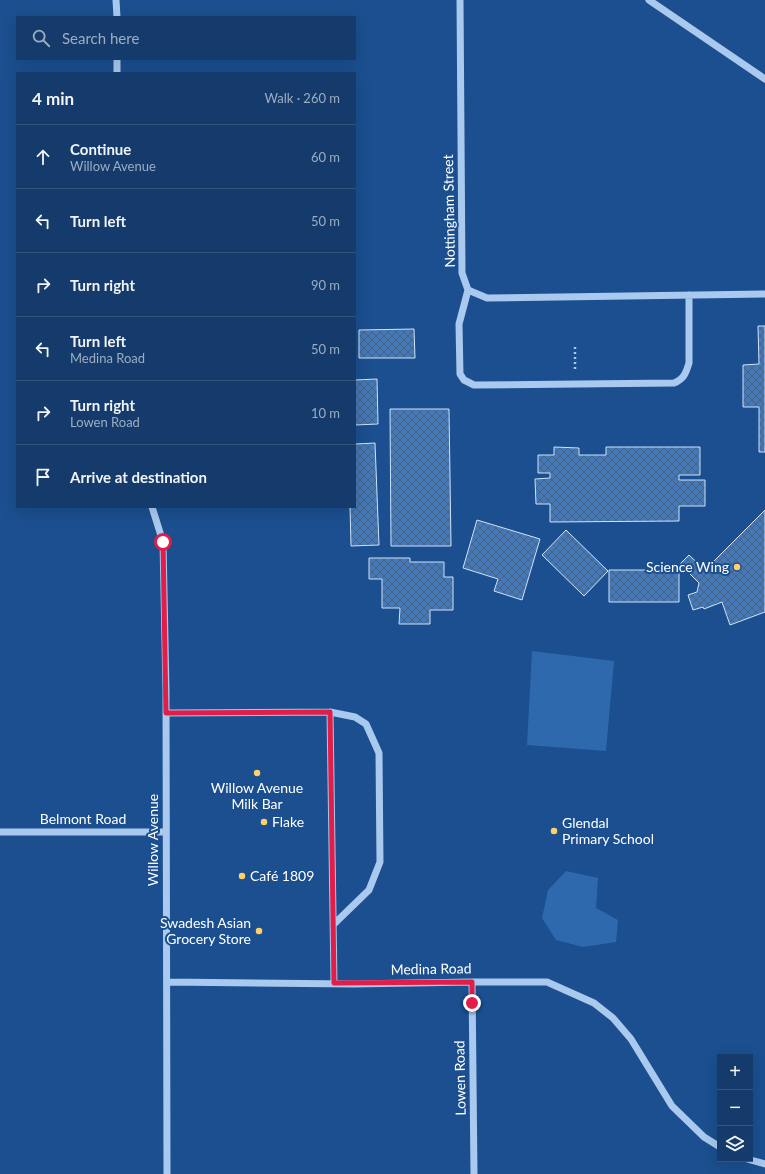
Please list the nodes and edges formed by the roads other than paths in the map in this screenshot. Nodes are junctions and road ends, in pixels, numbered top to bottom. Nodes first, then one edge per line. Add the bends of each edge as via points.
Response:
1 (116, 0) edge
2 (460, 0) edge
3 (650, 0) edge
4 (117, 16) edge
5 (117, 60) edge
6 (117, 72) edge
7 (765, 79) edge
8 (468, 290) junction
9 (765, 294) edge
10 (689, 295) junction
11 (152, 508) edge
12 (330, 712) junction
13 (166, 713) junction
14 (0, 832) edge
15 (165, 832) junction
16 (334, 924) junction
17 (167, 982) junction
18 (472, 982) junction
19 (334, 983) junction
20 (717, 1145) edge
21 (753, 1161) edge
22 (765, 1164) edge
23 (167, 1174) edge
24 (474, 1174) edge

1 - 4 street
2 - 8 street, Nottingham Street via 462,272
3 - 7 street
5 - 6 street
8 - 10 street via 487,298
8 - 10 street via 459,324 460,374 464,380 474,384 674,383 682,380 689,363
9 - 10 street
11 - 13 street, Willow Avenue via 163,542
12 - 13 street
12 - 16 street
12 - 16 street via 355,717 366,724 379,753 380,862 369,890
13 - 15 street, Willow Avenue
14 - 15 street, Belmont Road
15 - 17 street, Willow Avenue
16 - 19 street
17 - 19 street, Medina Road
17 - 23 street, Willow Avenue
18 - 19 street, Medina Road
18 - 20 street, Medina Road via 547,982 594,1003 614,1018 631,1039 672,1106 704,1137
18 - 24 street, Lowen Road
21 - 22 street

